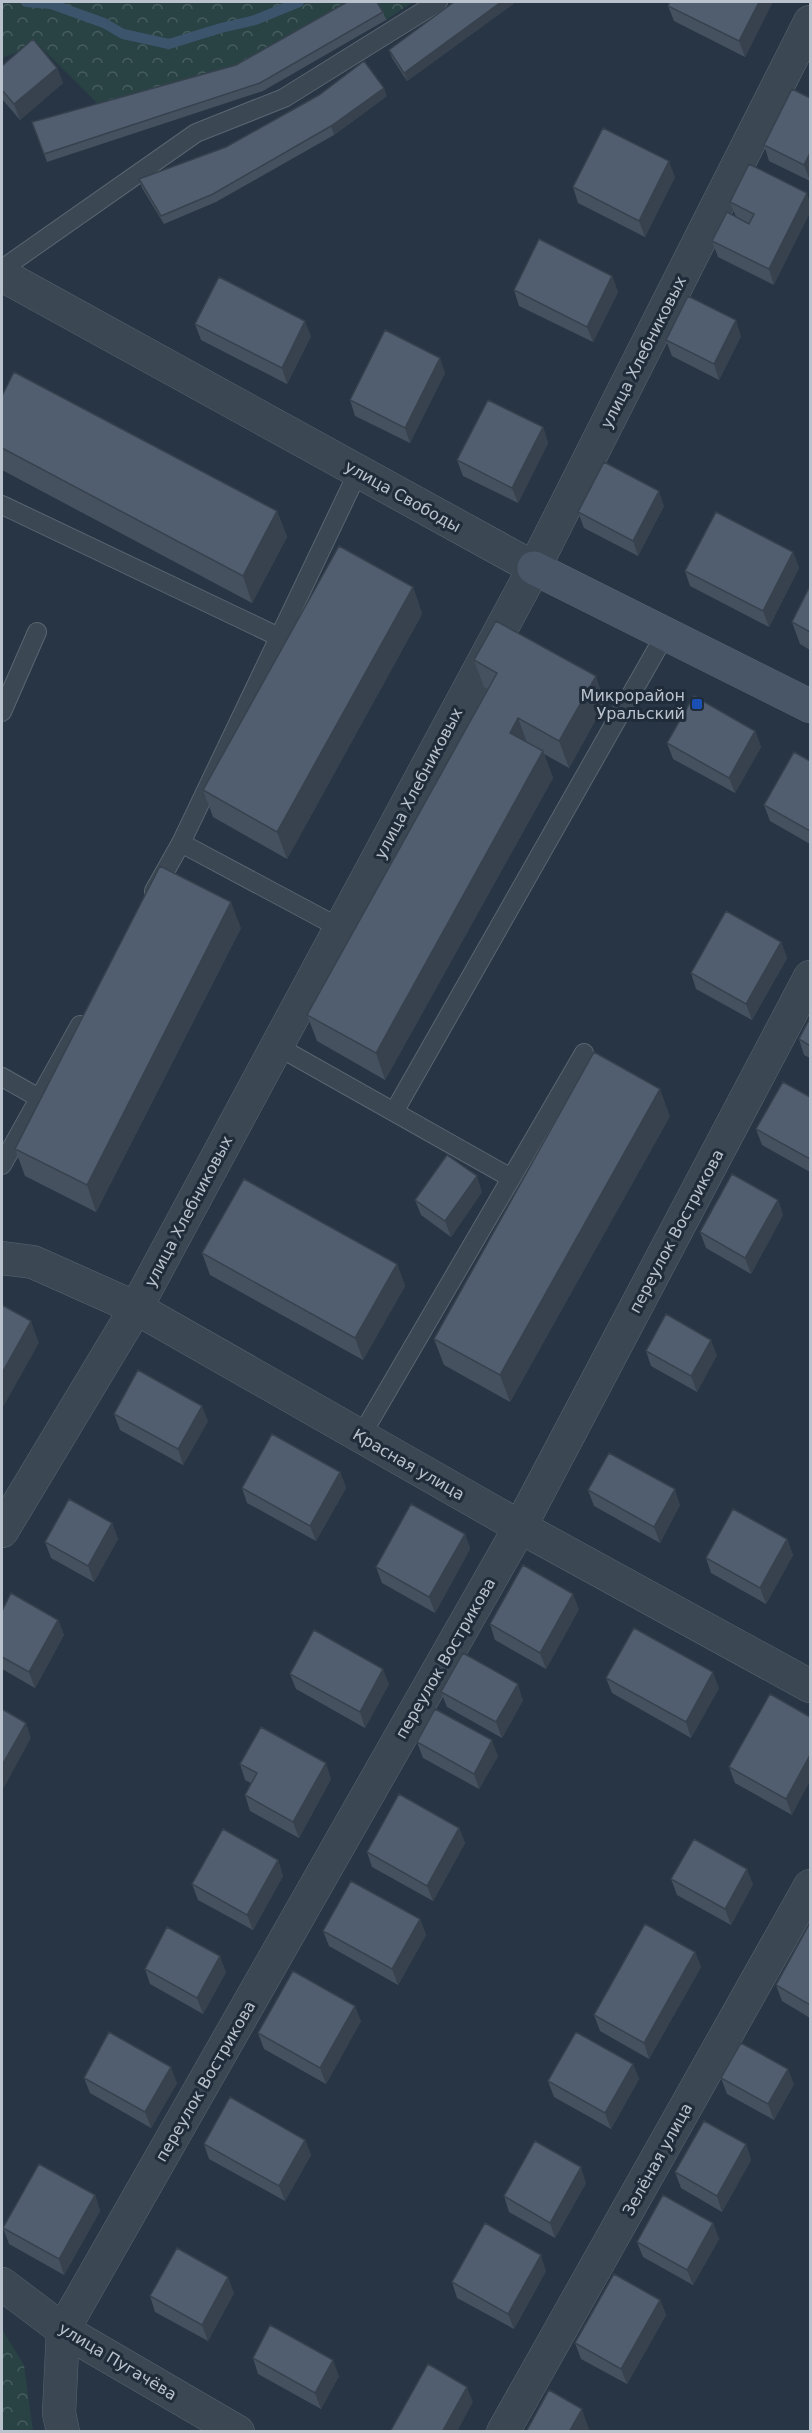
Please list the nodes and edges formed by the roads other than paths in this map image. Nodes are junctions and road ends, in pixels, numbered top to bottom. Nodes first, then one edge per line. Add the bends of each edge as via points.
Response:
1 (438, 2) edge
2 (810, 22) edge
3 (2, 269) edge
4 (2, 275) edge
5 (358, 472) junction
6 (2, 505) edge
7 (534, 568) junction
8 (37, 632) dead end
9 (666, 633) junction
10 (279, 637) junction
11 (810, 706) edge
12 (2, 712) edge
13 (181, 843) junction
14 (147, 904) edge
15 (340, 928) junction
16 (810, 977) edge
17 (90, 1006) edge
18 (277, 1046) junction
19 (584, 1053) dead end
20 (2, 1077) edge
21 (39, 1098) junction
22 (394, 1112) junction
23 (2, 1165) edge
24 (511, 1178) junction
25 (2, 1258) edge
26 (136, 1308) junction
27 (361, 1436) junction
28 (520, 1527) junction
29 (2, 1531) edge
30 (810, 1686) edge
31 (810, 1886) edge
32 (2, 2284) edge
33 (63, 2330) junction
34 (63, 2432) edge
35 (238, 2432) edge
36 (503, 2432) edge

1 - 3 lane via 284,98 196,133
2 - 7 street, улица Хлебниковых
4 - 5 street, улица Свободы
5 - 7 street, улица Свободы
5 - 10 lane
6 - 10 lane
7 - 9 street, улица Свободы
7 - 15 street, улица Хлебниковых
8 - 12 lane
9 - 11 street, улица Свободы
9 - 22 lane
10 - 13 lane
13 - 14 lane
13 - 15 lane
15 - 18 street, улица Хлебниковых
16 - 28 street, переулок Вострикова
17 - 21 lane
18 - 22 lane
18 - 26 street, улица Хлебниковых
19 - 24 lane
20 - 21 lane
21 - 23 lane
22 - 24 lane
24 - 27 lane
25 - 26 street, Красная улица via 33,1262
26 - 27 street, Красная улица
26 - 29 street, улица Хлебниковых
27 - 28 street, Красная улица
28 - 30 street, Красная улица
28 - 33 street, переулок Вострикова
31 - 36 street, Зелёная улица
32 - 33 street, улица Пугачёва
33 - 34 street via 59,2413
33 - 35 street, улица Пугачёва

